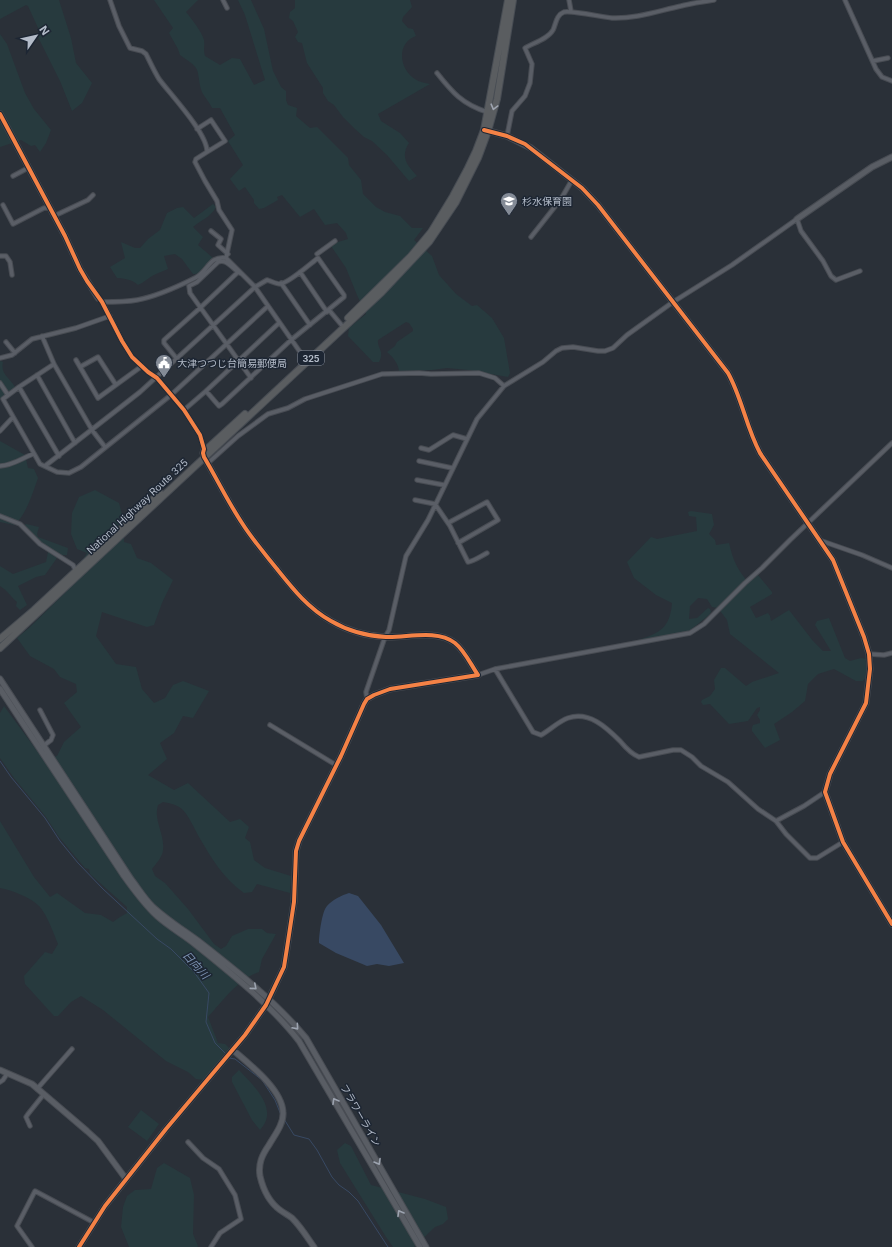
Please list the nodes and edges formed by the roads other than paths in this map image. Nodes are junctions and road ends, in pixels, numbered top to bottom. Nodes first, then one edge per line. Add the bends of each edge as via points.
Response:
1 (110, 0) edge
2 (223, 0) edge
3 (508, 0) edge
4 (513, 0) edge
5 (568, 0) edge
6 (714, 0) edge
7 (845, 0) edge
8 (690, 2) edge
9 (227, 8) dead end
10 (571, 11) junction
11 (888, 58) dead end
12 (873, 61) junction
13 (437, 73) dead end
14 (892, 81) edge
15 (487, 112) junction
16 (0, 114) edge
17 (197, 129) junction
18 (486, 130) junction
19 (507, 136) junction
20 (206, 152) junction
21 (892, 157) edge
22 (28, 168) junction
23 (13, 176) dead end
24 (572, 180) junction
25 (93, 195) dead end
26 (3, 205) dead end
27 (50, 208) junction
28 (54, 216) junction
29 (797, 219) junction
30 (211, 230) dead end
31 (531, 237) dead end
32 (336, 241) dead end
33 (315, 249) dead end
34 (0, 256) edge
35 (227, 256) junction
36 (317, 256) junction
37 (860, 271) dead end
38 (300, 272) junction
39 (238, 273) junction
40 (12, 275) dead end
41 (244, 275) junction
42 (281, 283) junction
43 (255, 287) junction
44 (98, 298) joint
45 (102, 302) junction
46 (673, 302) junction
47 (268, 306) junction
48 (200, 308) junction
49 (328, 311) junction
50 (110, 316) junction
51 (280, 323) junction
52 (310, 325) junction
53 (214, 326) junction
54 (342, 326) junction
55 (42, 336) junction
56 (291, 340) junction
57 (6, 342) dead end
58 (226, 344) junction
59 (15, 353) junction
60 (0, 358) edge
61 (177, 359) junction
62 (76, 360) dead end
63 (306, 360) junction
64 (239, 361) junction
65 (54, 364) junction
66 (142, 366) junction
67 (80, 367) junction
68 (37, 376) junction
69 (157, 378) junction
70 (251, 378) junction
71 (0, 382) edge
72 (116, 385) junction
73 (504, 386) junction
74 (19, 387) junction
75 (206, 391) junction
76 (8, 395) junction
77 (171, 395) junction
78 (1, 401) edge
79 (184, 410) junction
80 (13, 417) junction
81 (92, 430) junction
82 (0, 431) edge
83 (467, 439) junction
84 (75, 443) junction
85 (892, 443) edge
86 (105, 447) junction
87 (421, 448) dead end
88 (204, 453) junction
89 (33, 454) junction
90 (59, 456) junction
91 (419, 461) dead end
92 (208, 463) junction
93 (0, 466) edge
94 (45, 466) junction
95 (452, 468) junction
96 (417, 480) dead end
97 (444, 485) junction
98 (415, 500) dead end
99 (435, 504) junction
100 (0, 516) edge
101 (448, 523) junction
102 (808, 524) junction
103 (819, 540) junction
104 (458, 543) junction
105 (487, 554) dead end
106 (892, 568) edge
107 (76, 570) junction
108 (384, 637) junction
109 (0, 639) edge
110 (0, 648) edge
111 (892, 653) edge
112 (869, 654) junction
113 (495, 668) junction
114 (478, 675) junction
115 (0, 679) edge
116 (0, 690) edge
117 (367, 699) junction
118 (40, 710) dead end
119 (270, 725) dead end
120 (42, 747) junction
121 (336, 765) junction
122 (825, 792) junction
123 (776, 821) junction
124 (843, 842) junction
125 (892, 924) edge
126 (268, 1000) junction
127 (266, 1005) junction
128 (72, 1049) dead end
129 (231, 1052) junction
130 (0, 1070) edge
131 (7, 1074) junction
132 (0, 1082) edge
133 (37, 1089) junction
134 (44, 1094) junction
135 (30, 1126) dead end
136 (188, 1142) dead end
137 (126, 1179) junction
138 (93, 1222) junction
139 (32, 1247) edge
140 (79, 1247) edge
141 (211, 1247) edge
142 (314, 1247) edge
143 (420, 1247) edge
144 (426, 1247) edge

1 - 17 street via 130,48 146,54 160,80
2 - 9 street
3 - 15 highway, National Highway Route 325 / 325
4 -> 18 highway, National Highway Route 325 / 325 via 497,99
5 - 10 street
6 - 8 street
7 - 12 street
8 - 10 street via 625,18 594,16
10 - 19 street via 558,17 553,31 548,36 525,48 532,64 530,83 525,96 512,111
11 - 12 street
12 - 14 street via 882,77
13 - 15 street via 453,93 474,108
15 - 18 highway, National Highway Route 325 / 325
16 - 22 street
17 - 20 street via 206,144
17 - 20 street via 211,120 225,141
18 - 19 street
18 - 54 highway, National Highway Route 325 / 325 via 478,158 456,202 429,242 384,290
19 - 24 street via 531,148
20 - 35 street via 195,162 232,230
21 - 29 street via 872,167
22 - 23 street
22 - 27 street
24 - 31 street
24 - 46 street via 598,205
25 - 28 street via 88,200
26 - 27 street via 13,224 44,208
27 - 28 street
28 - 44 street via 80,269
29 - 37 street via 801,231 823,260 831,276 836,280
29 - 46 street via 732,265
30 - 35 street via 221,238 218,245
32 - 36 street
33 - 36 street
34 - 40 street via 6,256 10,262
35 - 41 street
35 - 45 street via 214,259 197,278 146,298
36 - 38 street
36 - 49 street via 344,295
38 - 42 street
38 - 49 street
39 - 41 street
39 - 48 street
39 - 48 street via 222,260 189,286 190,293
41 - 43 street
42 - 43 street via 267,280
42 - 52 street
43 - 47 street
43 - 53 street
44 - 45 street
45 - 50 street
46 - 73 street via 626,335 613,348 598,352 573,347 562,348
46 - 102 street via 728,373 760,453
47 - 51 street
47 - 58 street
48 - 53 street
48 - 61 street via 164,340
49 - 52 street
49 - 54 street
50 - 55 street
50 - 66 street via 132,357
51 - 56 street
51 - 64 street
52 - 56 street
53 - 58 street
53 - 61 street
54 - 63 highway, National Highway Route 325 / 325
55 - 59 street via 32,339
55 - 65 street
56 - 63 street
56 - 70 street
57 - 59 street
58 - 64 street
58 - 77 street
59 - 60 street
61 - 69 street
62 - 67 street
63 - 88 highway, National Highway Route 325 / 325
64 - 70 street
64 - 75 street
65 - 68 street
65 - 81 street
66 - 69 street
66 - 72 street
67 - 72 street via 98,357
67 - 72 street via 98,398
68 - 74 street
68 - 84 street
69 - 77 street
69 - 81 street
70 - 75 street via 219,406
71 - 76 street
73 - 83 street via 477,419
73 - 92 street via 495,378 479,373 382,374 268,414
74 - 76 street
74 - 90 street
75 - 79 street
76 - 78 street
77 - 79 street
77 - 86 street
78 - 80 street
79 - 88 street via 200,435
80 - 82 street
80 - 89 street
81 - 84 street
81 - 86 street
83 - 87 street via 453,436 429,450
83 - 95 street
84 - 90 street
85 - 102 street
86 - 94 street via 69,473 57,472
88 - 92 street
88 - 107 highway, National Highway Route 325 / 325
88 - 110 highway, National Highway Route 325 / 325 via 149,510
89 - 93 street via 15,464
89 - 94 street via 40,464
90 - 94 street
91 - 95 street
92 - 108 street via 248,532 307,604 317,612 358,633
95 - 97 street
96 - 97 street
97 - 99 street
98 - 99 street
99 - 101 street
99 - 108 street via 406,556 389,630
100 - 107 street via 20,524 40,544 65,559
101 - 104 street
101 - 104 street via 487,502 498,520
102 - 103 street
102 - 113 street via 704,624 690,633
103 - 106 street
103 - 112 street via 833,560
104 - 105 street via 468,562
107 - 109 highway, National Highway Route 325 / 325
108 - 114 street via 432,636 448,640 462,651
108 - 117 street via 366,692
111 - 112 street via 884,656
112 - 122 street via 870,680 866,703 830,774
113 - 114 street
113 - 123 street via 533,732 541,735 567,718 575,716 593,719 607,728 631,753 639,757 681,750 728,782 758,809
114 - 117 street via 390,689
115 - 120 street
116 - 120 street
117 - 121 street
118 - 120 street via 53,735
119 - 121 street
120 -> 126 street, フラワーライン via 147,900
120 - 127 street, フラワーライン via 124,876 145,904
121 - 126 street via 298,846 294,902 284,966
122 - 123 street
122 - 124 street
123 - 124 street via 810,858 816,858
124 - 125 street
126 - 127 street
126 -> 144 street, フラワーライン via 288,1017 306,1038
127 - 129 street
143 -> 127 street, フラワーライン via 299,1041
128 - 133 street
129 - 137 street
129 - 142 street via 261,1074 281,1104 284,1112 282,1121 260,1162 260,1177 264,1190 273,1204 291,1217
130 - 131 street
131 - 132 street
131 - 133 street via 25,1080
133 - 134 street
134 - 135 street via 26,1118
134 - 137 street via 98,1141
136 - 141 street via 219,1169 235,1195 241,1219 220,1233
137 - 138 street
138 - 139 street via 35,1191 17,1226
138 - 140 street

